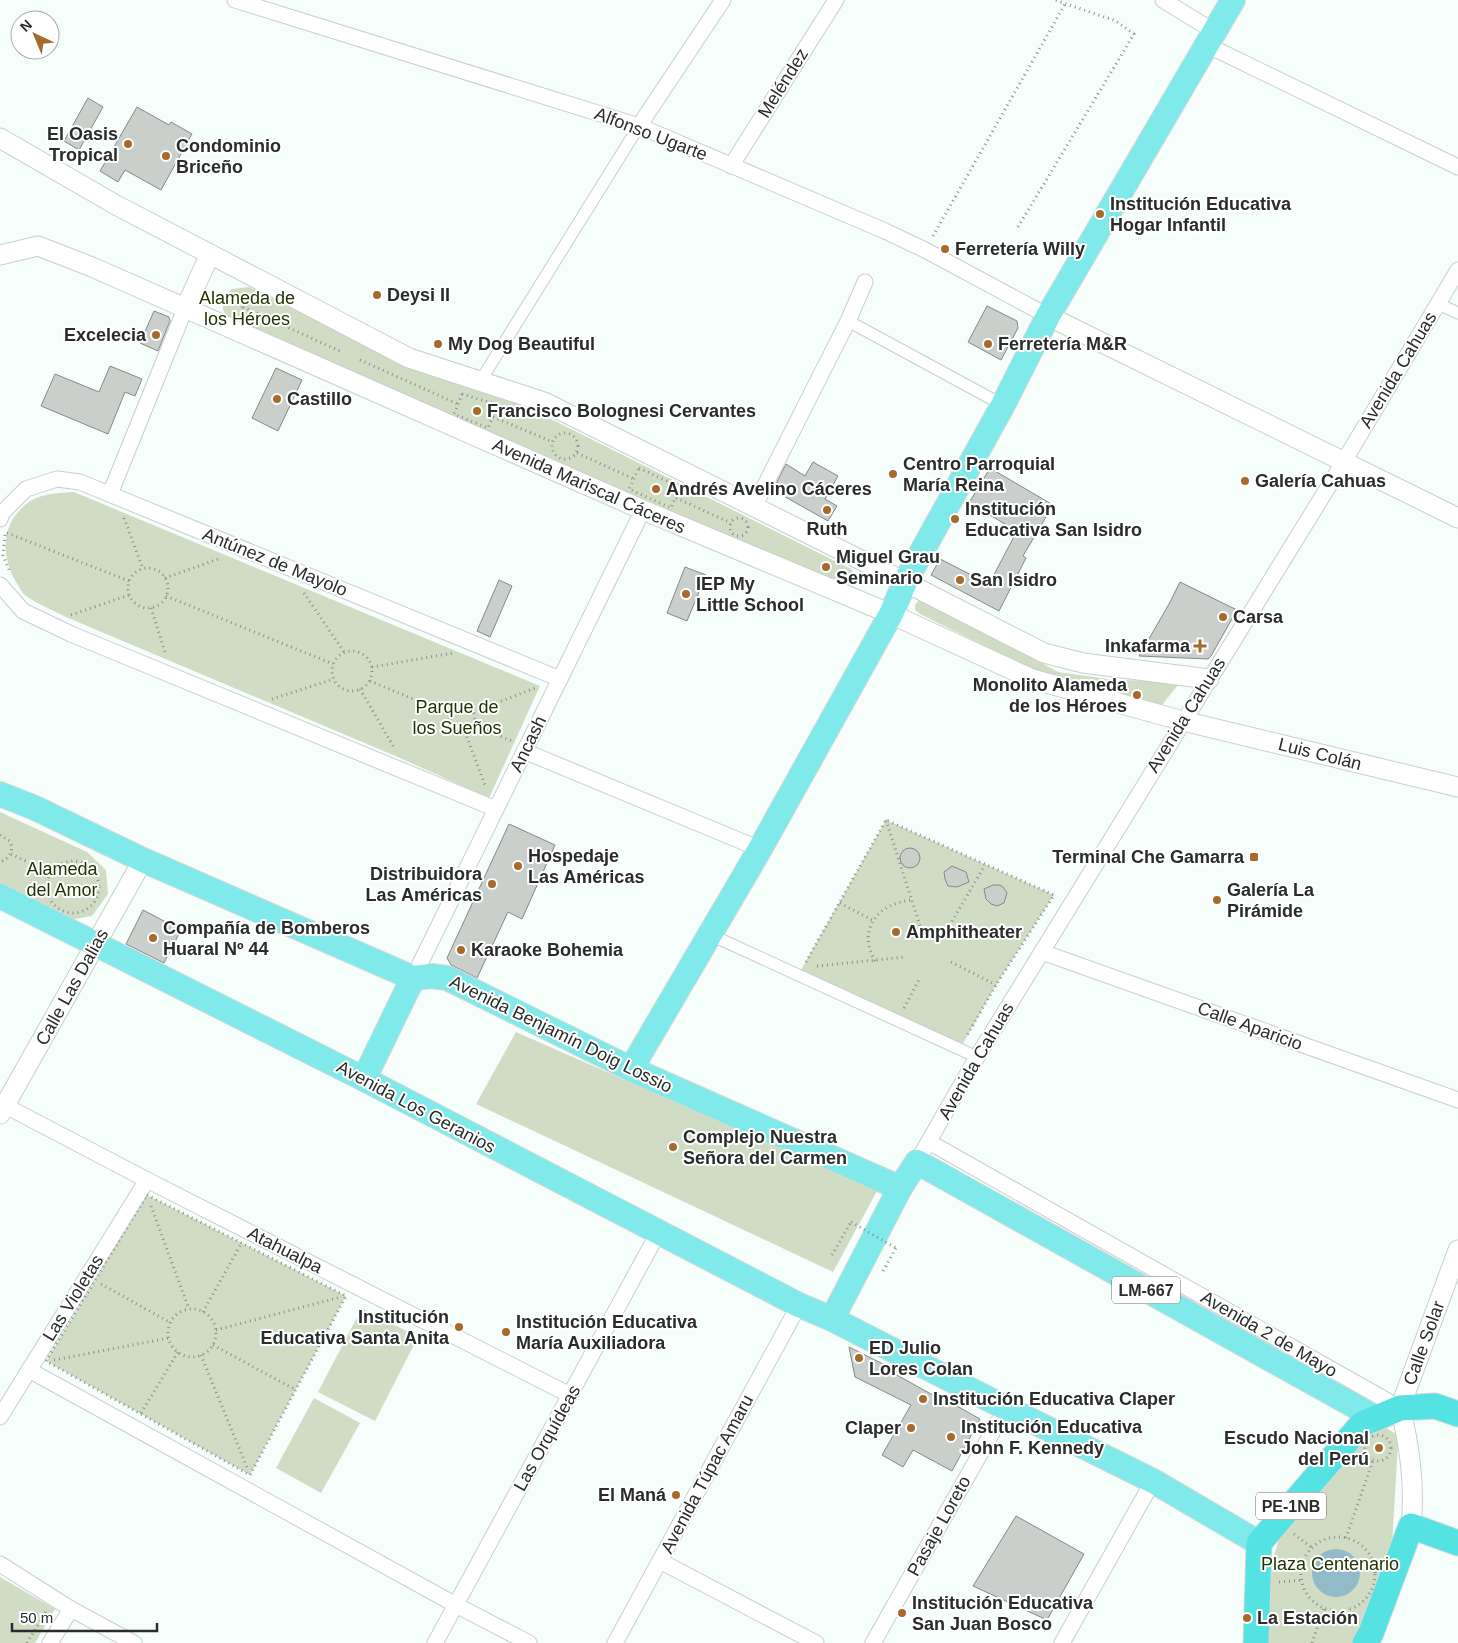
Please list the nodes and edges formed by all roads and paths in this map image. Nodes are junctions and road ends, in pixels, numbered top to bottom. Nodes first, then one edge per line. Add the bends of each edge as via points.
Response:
1 (235, 0) edge
2 (723, 0) edge
3 (836, 0) edge
4 (1055, 0) edge
5 (1163, 0) edge
6 (1233, 0) edge
7 (1065, 4) junction
8 (1211, 39) junction
9 (640, 126) junction
10 (0, 138) edge
11 (731, 166) junction
12 (1458, 167) edge
13 (1018, 227) dead end
14 (925, 250) junction
15 (210, 254) junction
16 (0, 255) edge
17 (1458, 270) edge
18 (256, 278) junction
19 (865, 282) dead end
20 (1438, 304) junction
21 (243, 307) junction
22 (185, 309) junction
23 (1458, 313) edge
24 (1048, 316) junction
25 (848, 320) junction
26 (233, 329) junction
27 (340, 358) dead end
28 (360, 360) dead end
29 (481, 380) junction
30 (458, 404) junction
31 (1004, 405) junction
32 (493, 417) junction
33 (553, 442) junction
34 (577, 453) junction
35 (1343, 462) junction
36 (634, 479) junction
37 (110, 494) junction
38 (676, 498) junction
39 (754, 507) junction
40 (643, 510) junction
41 (131, 516) dead end
42 (1458, 518) edge
43 (0, 519) edge
44 (731, 523) junction
45 (217, 552) dead end
46 (143, 569) junction
47 (165, 578) junction
48 (6, 581) edge
49 (129, 582) junction
50 (905, 582) junction
51 (308, 591) dead end
52 (129, 595) junction
53 (166, 596) junction
54 (151, 608) junction
55 (891, 614) junction
56 (75, 620) dead end
57 (448, 649) dead end
58 (344, 652) junction
59 (159, 657) dead end
60 (333, 664) junction
61 (372, 667) junction
62 (560, 678) junction
63 (334, 679) junction
64 (1209, 679) junction
65 (370, 681) junction
66 (531, 683) dead end
67 (540, 686) junction
68 (360, 689) junction
69 (536, 694) dead end
70 (276, 705) dead end
71 (473, 712) junction
72 (449, 714) junction
73 (1183, 721) junction
74 (473, 725) junction
75 (465, 732) junction
76 (395, 749) dead end
77 (518, 750) junction
78 (1458, 787) edge
79 (486, 790) dead end
80 (0, 794) edge
81 (496, 809) junction
82 (886, 820) junction
83 (0, 835) edge
84 (760, 849) junction
85 (11, 854) junction
86 (143, 860) junction
87 (0, 862) edge
88 (985, 865) junction
89 (51, 873) junction
90 (0, 896) edge
91 (911, 900) junction
92 (840, 903) junction
93 (874, 921) junction
94 (921, 929) dead end
95 (947, 930) dead end
96 (711, 935) junction
97 (97, 944) junction
98 (1042, 952) junction
99 (906, 958) dead end
100 (875, 961) junction
101 (951, 962) dead end
102 (798, 976) junction
103 (413, 978) junction
104 (920, 978) dead end
105 (996, 985) junction
106 (897, 1021) junction
107 (960, 1048) junction
108 (977, 1057) junction
109 (631, 1069) junction
110 (364, 1078) junction
111 (1458, 1100) edge
112 (2, 1108) edge
113 (929, 1142) junction
114 (917, 1162) junction
115 (147, 1180) junction
116 (900, 1188) junction
117 (147, 1195) junction
118 (658, 1233) junction
119 (242, 1243) dead end
120 (1458, 1250) edge
121 (832, 1255) dead end
122 (879, 1279) dead end
123 (95, 1280) dead end
124 (346, 1296) junction
125 (799, 1305) junction
126 (189, 1309) junction
127 (204, 1312) junction
128 (832, 1319) junction
129 (171, 1323) junction
130 (216, 1330) junction
131 (169, 1338) junction
132 (213, 1345) junction
133 (178, 1352) junction
134 (200, 1355) junction
135 (46, 1362) junction
136 (29, 1370) junction
137 (296, 1390) dead end
138 (570, 1395) junction
139 (1006, 1408) junction
140 (1400, 1408) junction
141 (140, 1414) dead end
142 (1458, 1414) edge
143 (0, 1417) edge
144 (1376, 1418) junction
145 (1373, 1460) junction
146 (250, 1475) junction
147 (1153, 1481) junction
148 (1411, 1526) junction
149 (1288, 1528) dead end
150 (1346, 1538) junction
151 (1259, 1543) junction
152 (1458, 1543) edge
153 (1312, 1548) junction
154 (660, 1561) junction
155 (0, 1564) edge
156 (1302, 1580) junction
157 (1275, 1582) dead end
158 (456, 1605) junction
159 (1324, 1608) junction
160 (71, 1609) junction
161 (47, 1610) dead end
162 (27, 1643) edge
163 (50, 1643) edge
164 (134, 1643) edge
165 (435, 1643) edge
166 (529, 1643) edge
167 (616, 1643) edge
168 (816, 1643) edge
169 (873, 1643) edge
170 (1062, 1643) edge
171 (1256, 1643) edge
172 (1312, 1643) edge
173 (1365, 1643) edge

1 - 9 street, Alfonso Ugarte
2 - 9 street
3 - 11 street, Meléndez
4 - 7 path
5 - 8 street
6 - 8 main road
7 - 13 path via 1116,20 1134,34
7 - 14 path
8 - 12 street
8 - 24 main road
9 - 11 street, Alfonso Ugarte
9 - 29 street
10 - 15 street via 116,205
11 - 14 street, Alfonso Ugarte
14 - 24 street, Alfonso Ugarte
15 - 18 street
15 - 22 street
16 - 22 street, Avenida Mariscal Cáceres via 38,246
17 - 20 street, Avenida Cahuas
18 - 21 path
18 - 29 street via 410,358
19 - 25 street
20 - 23 street
20 - 35 street, Avenida Cahuas
21 - 26 path
21 - 27 path via 343,350
22 - 26 street, Avenida Mariscal Cáceres
22 - 37 street
24 - 31 main road
24 - 35 street
25 - 31 street
25 - 39 street
26 - 40 street, Avenida Mariscal Cáceres
28 - 30 path
29 - 39 street via 544,402
30 - 32 path via 454,414 488,428
30 - 32 path via 462,394 498,405
31 - 50 main road
32 - 33 path
33 - 34 path via 553,450 558,457 566,459
33 - 34 path via 558,435 571,434 578,444
34 - 36 path
35 - 42 street
35 - 64 street, Avenida Cahuas
36 - 38 path via 629,489 671,508
36 - 38 path via 640,468 680,487
37 - 43 street, Antúnez de Mayolo via 80,482 57,479 26,489
37 - 62 street, Antúnez de Mayolo
38 - 44 path
39 - 50 street
40 - 55 street, Avenida Mariscal Cáceres
40 - 62 street, Ancash
41 - 46 path via 122,513
44 - 44 path via 731,529 737,536 747,531 747,523 743,519 735,519
45 - 47 path via 226,556
46 - 47 path via 155,570
46 - 49 path
47 - 53 path via 168,584
48 - 49 path via 5,532
48 - 81 street via 23,611 71,634
49 - 52 path
50 - 55 main road
50 - 64 street via 1044,653 1083,664
51 - 58 path via 300,587
52 - 54 path via 138,605
52 - 56 path via 66,616
53 - 54 path via 163,602
53 - 60 path
54 - 59 path via 167,660
55 - 73 street, Avenida Mariscal Cáceres via 1032,679
55 - 84 main road
57 - 61 path via 457,652
58 - 60 path
58 - 61 path via 361,653
60 - 63 path
61 - 65 path
62 - 77 street, Ancash
63 - 68 path via 348,690
63 - 70 path via 267,701
64 - 73 street, Avenida Cahuas
65 - 68 path
65 - 72 path
66 - 67 path
67 - 69 path
67 - 71 path
68 - 76 path
71 - 72 path via 462,706
71 - 74 path
72 - 75 path via 451,726
73 - 78 street, Luis Colán
73 - 98 street, Avenida Cahuas
74 - 75 path
74 - 77 path via 515,742
75 - 79 path
77 - 81 street, Ancash
77 - 84 street
80 - 86 main road, Avenida Benjamín Doig Lossio
81 - 103 street, Ancash
82 - 88 path
82 - 91 path
82 - 92 path
83 - 85 path via 10,841
84 - 96 main road
85 - 87 path
85 - 89 path
86 - 97 street, Calle Las Dalias
86 - 103 main road, Avenida Benjamín Doig Lossio
88 - 95 path
88 - 105 path via 1054,895
89 - 89 path via 64,862 88,865 98,878 98,894 94,902 89,908 74,913 58,908 47,888
90 - 97 main road, Avenida Los Geranios
91 - 93 path via 889,905
91 - 94 path
92 - 93 path
92 - 102 path
93 - 100 path via 867,941
96 - 102 street
96 - 109 main road
97 - 110 main road, Avenida Los Geranios
97 - 112 street, Calle Las Dalias
98 - 108 street, Avenida Cahuas
98 - 111 street, Calle Aparicio
99 - 100 path
100 - 102 path via 813,967
101 - 105 path
102 - 106 street
103 - 109 main road, Avenida Benjamín Doig Lossio via 446,978
103 - 110 main road
104 - 106 path
105 - 107 path
106 - 107 street
107 - 108 street
108 - 113 street, Avenida Cahuas
109 - 116 main road, Avenida Benjamín Doig Lossio
110 - 118 main road, Avenida Los Geranios
112 - 115 street, Atahualpa
113 - 114 street, Avenida Cahuas
113 - 140 street, Avenida 2 de Mayo
114 - 116 main road
114 - 144 main road, Avenida 2 de Mayo / LM-667
115 - 136 street, Las Violetas
115 - 138 street, Atahualpa
116 - 128 main road
117 - 124 path
117 - 126 path
117 - 135 path
118 - 125 main road, Avenida Los Geranios
118 - 138 street, Las Orquídeas
119 - 127 path
120 - 140 street, Calle Solar
121 - 122 path, bridge via 851,1222 896,1248
123 - 129 path
124 - 130 path
124 - 146 path
125 - 128 main road, Avenida Los Geranios
125 - 154 street, Avenida Túpac Amaru
126 - 127 path
126 - 129 path via 175,1316
127 - 130 path via 210,1316
128 - 139 main road, Avenida Los Geranios
129 - 131 path
130 - 132 path
131 - 133 path
131 - 135 path
132 - 134 path
132 - 137 path
133 - 134 path
133 - 141 path
134 - 146 path
135 - 146 path
136 - 143 street, Las Violetas
136 - 158 street
138 - 158 street, Las Orquídeas
139 - 147 main road, Avenida Los Geranios
139 - 169 street, Pasaje Loreto
140 - 142 highway via 1435,1406
140 - 144 highway, PE-1NB
140 - 148 street via 1406,1432 1414,1506
144 - 151 highway, PE-1NB via 1362,1424
145 - 145 path via 1386,1458 1391,1451 1388,1438 1380,1434 1371,1436 1364,1446 1366,1455
145 - 150 path
147 - 151 main road, Avenida Los Geranios
147 - 170 street
148 - 152 highway
148 - 173 highway
149 - 153 path
150 - 153 path via 1329,1538
150 - 159 path via 1362,1546 1370,1555 1374,1566 1371,1589 1354,1607 1342,1610
151 - 171 highway, PE-1NB
153 - 156 path via 1303,1560
154 - 167 street, Avenida Túpac Amaru
154 - 168 street
155 - 160 street
156 - 157 path
156 - 159 path via 1309,1597
158 - 165 street, Las Orquídeas
158 - 166 street
159 - 172 path
160 - 163 street
160 - 164 street
161 - 162 path

